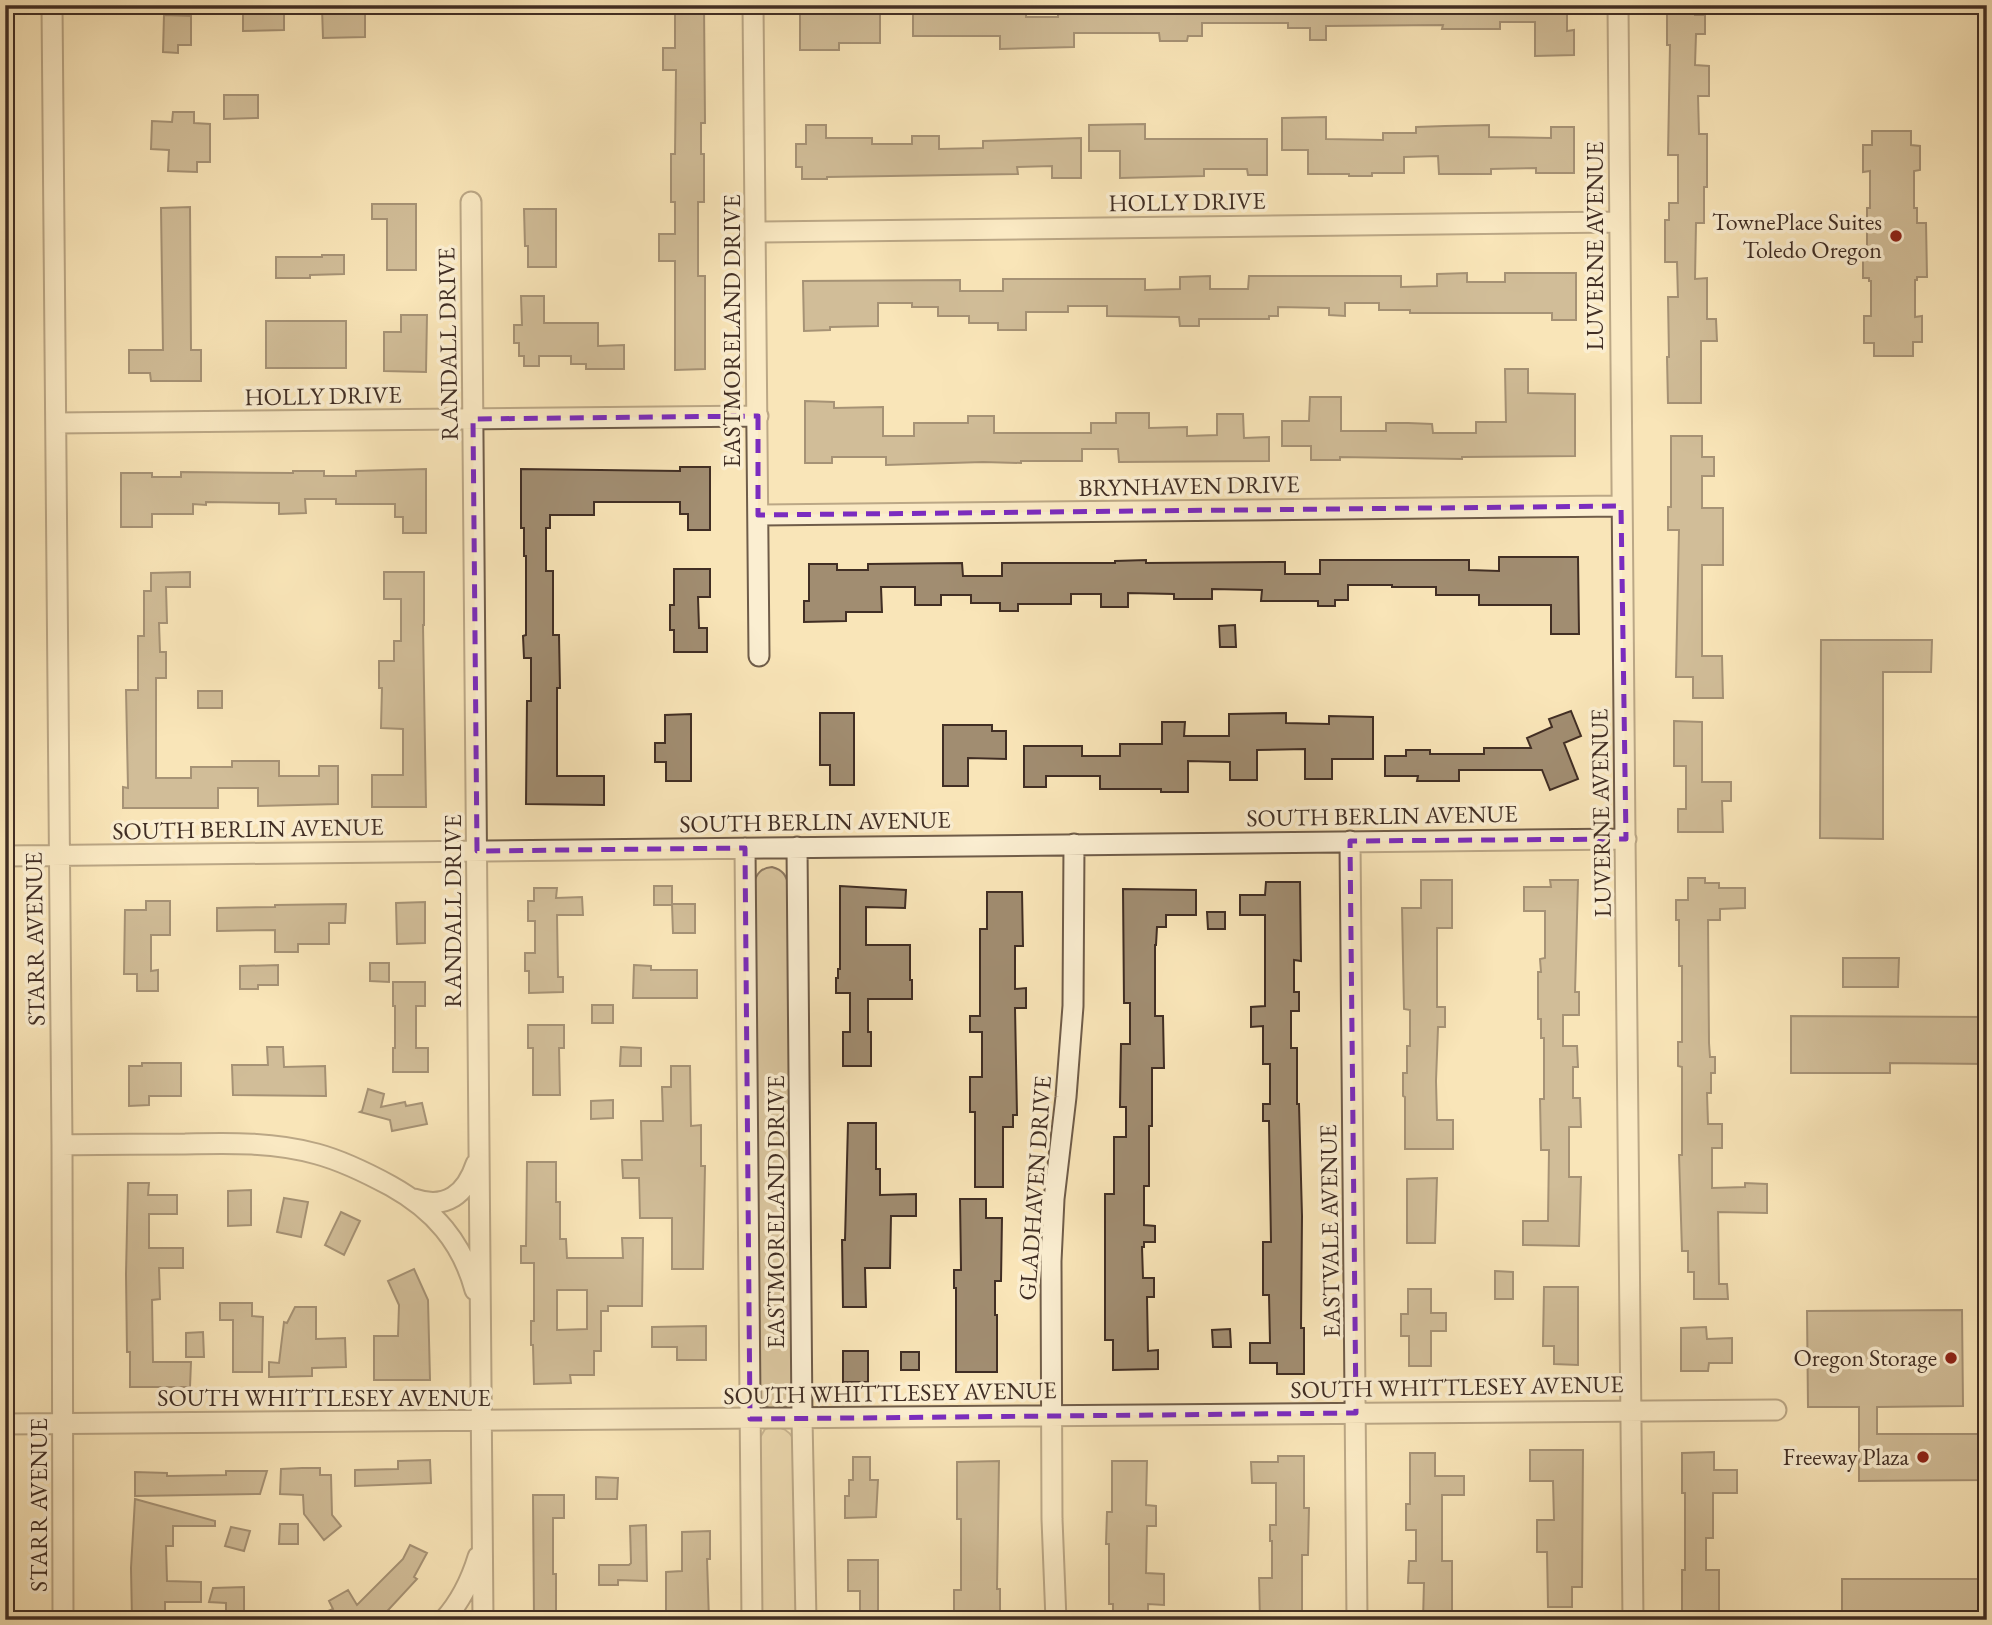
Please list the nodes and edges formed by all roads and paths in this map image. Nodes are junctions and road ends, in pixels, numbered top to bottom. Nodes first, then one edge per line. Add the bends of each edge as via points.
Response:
1 (52, 5) edge
2 (753, 5) edge
3 (1618, 5) edge
4 (471, 202) dead end
5 (1619, 222) junction
6 (756, 232) junction
7 (758, 416) junction
8 (473, 419) junction
9 (56, 424) junction
10 (1621, 506) junction
11 (758, 515) junction
12 (759, 656) dead end
13 (1626, 839) junction
14 (1350, 841) junction
15 (1074, 844) junction
16 (797, 846) junction
17 (745, 848) junction
18 (477, 851) junction
19 (5, 856) edge
20 (59, 856) junction
21 (62, 1145) junction
22 (479, 1154) junction
23 (407, 1196) junction
24 (481, 1313) junction
25 (1776, 1409) dead end
26 (1632, 1410) junction
27 (1356, 1413) junction
28 (1051, 1415) junction
29 (802, 1418) junction
30 (750, 1419) junction
31 (482, 1421) junction
32 (64, 1423) junction
33 (5, 1424) edge
34 (482, 1540) junction
35 (63, 1620) edge
36 (444, 1620) edge
37 (483, 1620) edge
38 (752, 1620) edge
39 (806, 1620) edge
40 (1056, 1620) edge
41 (1357, 1620) edge
42 (1633, 1620) edge

1 - 9 street, STARR AVENUE
2 - 6 street, EASTMORELAND DRIVE
3 - 5 street, LUVERNE AVENUE
4 - 8 street, RANDALL DRIVE
5 - 6 street, HOLLY DRIVE
5 - 10 street, LUVERNE AVENUE
6 - 7 street, EASTMORELAND DRIVE
7 - 8 street, HOLLY DRIVE
7 - 11 street, EASTMORELAND DRIVE
8 - 9 street, HOLLY DRIVE
8 - 18 street, RANDALL DRIVE
9 - 20 street, STARR AVENUE
10 - 11 street, BRYNHAVEN DRIVE
10 - 13 street, LUVERNE AVENUE
11 - 12 street, EASTMORELAND DRIVE
13 - 14 street, SOUTH BERLIN AVENUE
13 - 26 street, LUVERNE AVENUE
14 - 15 street, SOUTH BERLIN AVENUE
14 - 27 street, EASTVALE AVENUE
15 - 16 street, SOUTH BERLIN AVENUE
15 - 28 street, GLADHAVEN DRIVE via 1074,985 1051,1270
16 - 17 street, SOUTH BERLIN AVENUE
16 - 29 street, EASTMORELAND DRIVE
17 - 18 street, SOUTH BERLIN AVENUE
17 - 30 street, EASTMORELAND DRIVE
18 - 20 street, SOUTH BERLIN AVENUE
18 - 22 street, RANDALL DRIVE
19 - 20 street, SOUTH BERLIN AVENUE
20 - 21 street, STARR AVENUE
21 - 23 street via 240,1143 291,1148 346,1164
21 - 32 street, STARR AVENUE
22 - 23 street via 463,1191 433,1202
22 - 24 street, RANDALL DRIVE
23 - 24 street via 432,1214 456,1246 468,1268
24 - 31 street, RANDALL DRIVE
25 - 26 street, SOUTH WHITTLESEY AVENUE
26 - 27 street, SOUTH WHITTLESEY AVENUE
26 - 42 street, LUVERNE AVENUE
27 - 28 street, SOUTH WHITTLESEY AVENUE
27 - 41 street, EASTVALE AVENUE
28 - 29 street, SOUTH WHITTLESEY AVENUE
28 - 40 street, GLADHAVEN DRIVE
29 - 30 street, SOUTH WHITTLESEY AVENUE
29 - 39 street, EASTMORELAND DRIVE
30 - 31 street, SOUTH WHITTLESEY AVENUE
30 - 38 street, EASTMORELAND DRIVE
31 - 32 street, SOUTH WHITTLESEY AVENUE
31 - 34 street, RANDALL DRIVE
32 - 33 street, SOUTH WHITTLESEY AVENUE
32 - 35 street, STARR AVENUE
34 - 36 street via 472,1576
34 - 37 street, RANDALL DRIVE

